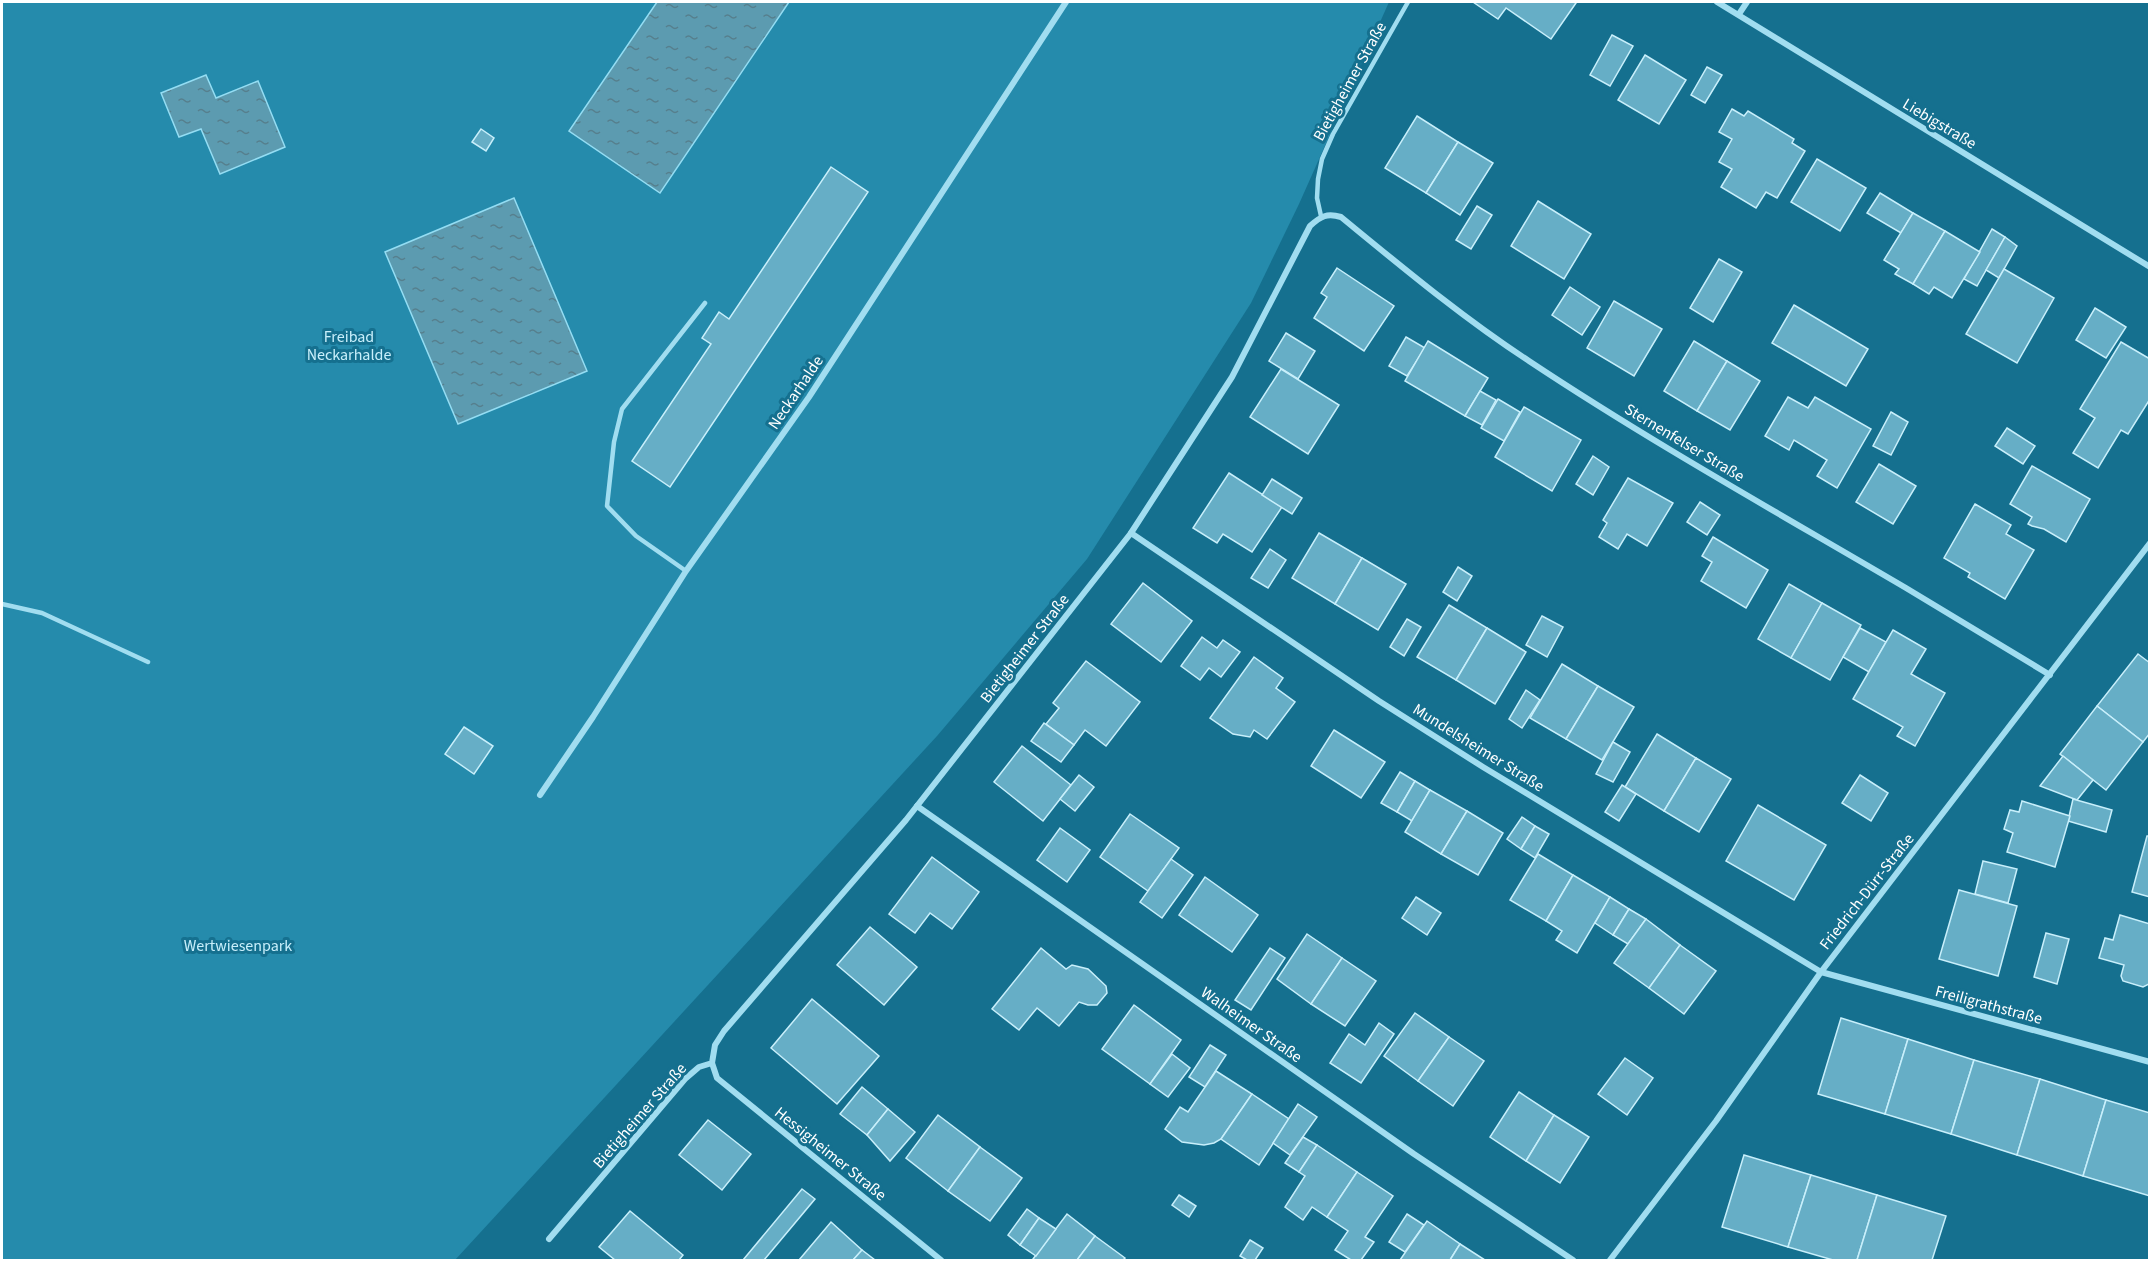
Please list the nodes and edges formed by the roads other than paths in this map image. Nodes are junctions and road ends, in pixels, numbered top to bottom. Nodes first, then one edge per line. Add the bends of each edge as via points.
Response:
1 (1066, 2) edge
2 (1408, 2) edge
3 (1716, 2) edge
4 (1747, 2) edge
5 (1739, 14) junction
6 (1321, 216) junction
7 (2150, 267) edge
8 (705, 303) dead end
9 (1131, 533) junction
10 (2150, 543) edge
11 (686, 572) junction
12 (2, 604) edge
13 (148, 662) dead end
14 (2050, 675) junction
15 (540, 795) dead end
16 (917, 806) junction
17 (1821, 972) junction
18 (2150, 1062) edge
19 (712, 1063) junction
20 (549, 1239) dead end
21 (940, 1260) edge
22 (1574, 1260) edge
23 (1610, 1260) edge

1 - 11 street, Neckarhalde via 809,397
2 - 6 lane, Bietigheimer Straße via 1322,159 1317,198
3 - 5 street, Liebigstraße
4 - 5 street
5 - 7 street, Liebigstraße
6 - 9 street, Bietigheimer Straße via 1310,226 1232,377
6 - 14 street, Sternenfelser Straße via 1341,217 1518,354 1590,400
8 - 11 lane via 622,409 606,506 636,536
9 - 16 street, Bietigheimer Straße
9 - 17 street, Mundelsheimer Straße via 1379,701
10 - 14 street, Friedrich-Dürr-Straße
11 - 15 street, Neckarhalde
12 - 13 lane via 42,613
14 - 17 street, Friedrich-Dürr-Straße
16 - 19 street, Bietigheimer Straße via 724,1031 715,1045
16 - 22 street, Walheimer Straße via 1414,1154
17 - 18 street, Freiligrathstraße
17 - 23 street, Friedrich-Dürr-Straße via 1716,1121
19 - 20 street, Bietigheimer Straße via 699,1067 685,1079
19 - 21 street, Hessigheimer Straße via 717,1078

